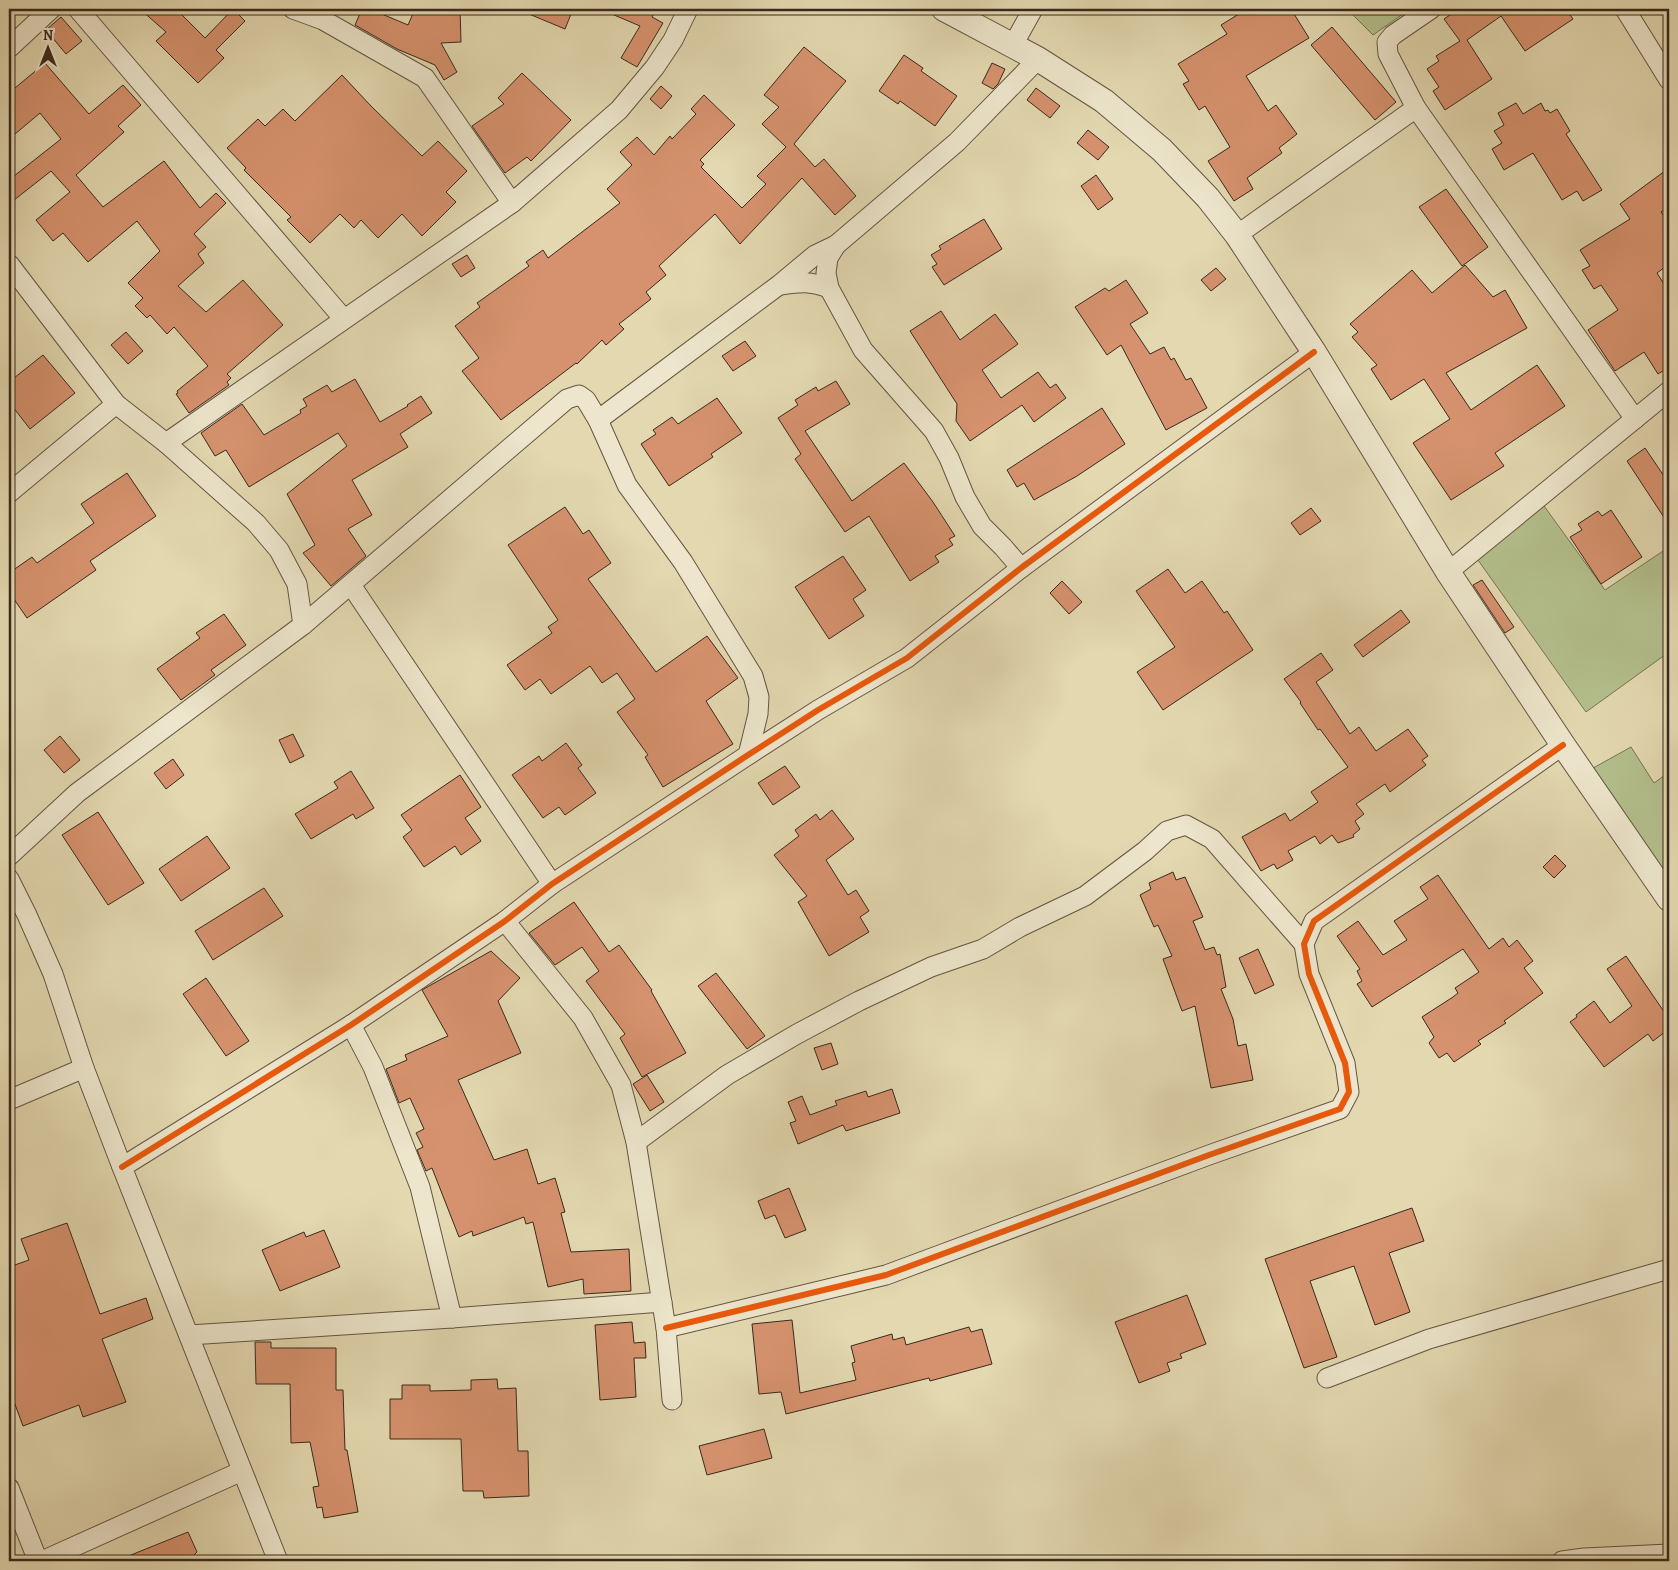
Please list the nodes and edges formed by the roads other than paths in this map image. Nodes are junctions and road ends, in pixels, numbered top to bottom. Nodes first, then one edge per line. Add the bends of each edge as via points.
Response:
1 (51, 9) edge
2 (78, 9) edge
3 (293, 9) edge
4 (688, 9) edge
5 (944, 9) edge
6 (1033, 9) edge
7 (1431, 9) edge
8 (1625, 9) edge
9 (1013, 45) junction
10 (9, 48) edge
11 (1038, 59) junction
12 (1669, 80) edge
13 (1416, 108) junction
14 (512, 203) junction
15 (1237, 235) junction
16 (836, 245) junction
17 (9, 264) edge
18 (779, 285) junction
19 (829, 288) junction
20 (343, 318) junction
21 (1314, 352) junction
22 (1669, 391) edge
23 (116, 404) junction
24 (1635, 419) junction
25 (598, 420) junction
26 (166, 443) junction
27 (9, 493) edge
28 (1021, 568) junction
29 (1448, 572) junction
30 (351, 585) junction
31 (303, 625) junction
32 (1563, 745) junction
33 (748, 754) junction
34 (9, 856) edge
35 (9, 879) edge
36 (552, 884) junction
37 (1669, 899) edge
38 (505, 921) junction
39 (1304, 944) junction
40 (351, 1025) junction
41 (84, 1068) junction
42 (9, 1100) edge
43 (636, 1142) junction
44 (122, 1167) junction
45 (1669, 1269) edge
46 (662, 1302) junction
47 (452, 1318) junction
48 (666, 1328) junction
49 (189, 1335) junction
50 (1327, 1378) dead end
51 (672, 1400) dead end
52 (242, 1471) junction
53 (9, 1488) edge
54 (1669, 1554) edge
55 (40, 1561) edge
56 (278, 1561) edge
57 (1562, 1561) edge

1 - 10 street
2 - 20 street
3 - 14 street via 323,20 425,78
4 - 14 street via 655,68 619,110
5 - 9 street
6 - 9 street
7 - 13 street via 1393,36 1386,47
8 - 12 street
9 - 11 street
11 - 15 street via 1104,101 1162,150 1208,198
11 - 16 street via 957,142
13 - 15 street
13 - 24 street
14 - 20 street
15 - 21 street
16 - 18 street via 815,255
16 - 19 street via 828,258
17 - 23 street
18 - 19 street via 802,281
18 - 25 street
19 - 28 street via 863,350 934,431 982,526
20 - 26 street
21 - 28 street
21 - 29 street
22 - 24 street
23 - 26 street
23 - 27 street
24 - 29 street
25 - 30 street via 586,400 579,395 567,399
25 - 33 street via 627,485 682,562 753,676 759,697 758,714
26 - 31 street via 256,523 278,550 297,584
28 - 33 street via 906,658
29 - 32 street
30 - 31 street
30 - 36 street
31 - 34 street via 76,793
32 - 37 street
32 - 39 street via 1314,921
33 - 36 street
35 - 41 street via 53,974
36 - 38 street
38 - 40 street
38 - 43 street via 583,1018 621,1085
39 - 43 street via 1212,839 1186,825 1167,831 1085,896 983,949 931,967 859,1001 727,1074
39 - 48 street via 1309,974 1345,1063 1349,1092 1340,1109 886,1275
40 - 44 street
40 - 47 street via 373,1067 420,1186
41 - 42 street
41 - 44 street
43 - 46 street
44 - 49 street
45 - 50 street via 1429,1339
46 - 47 street
46 - 48 street
47 - 49 street
48 - 51 street
49 - 52 street
52 - 55 street
52 - 56 street
53 - 55 street
54 - 57 street

